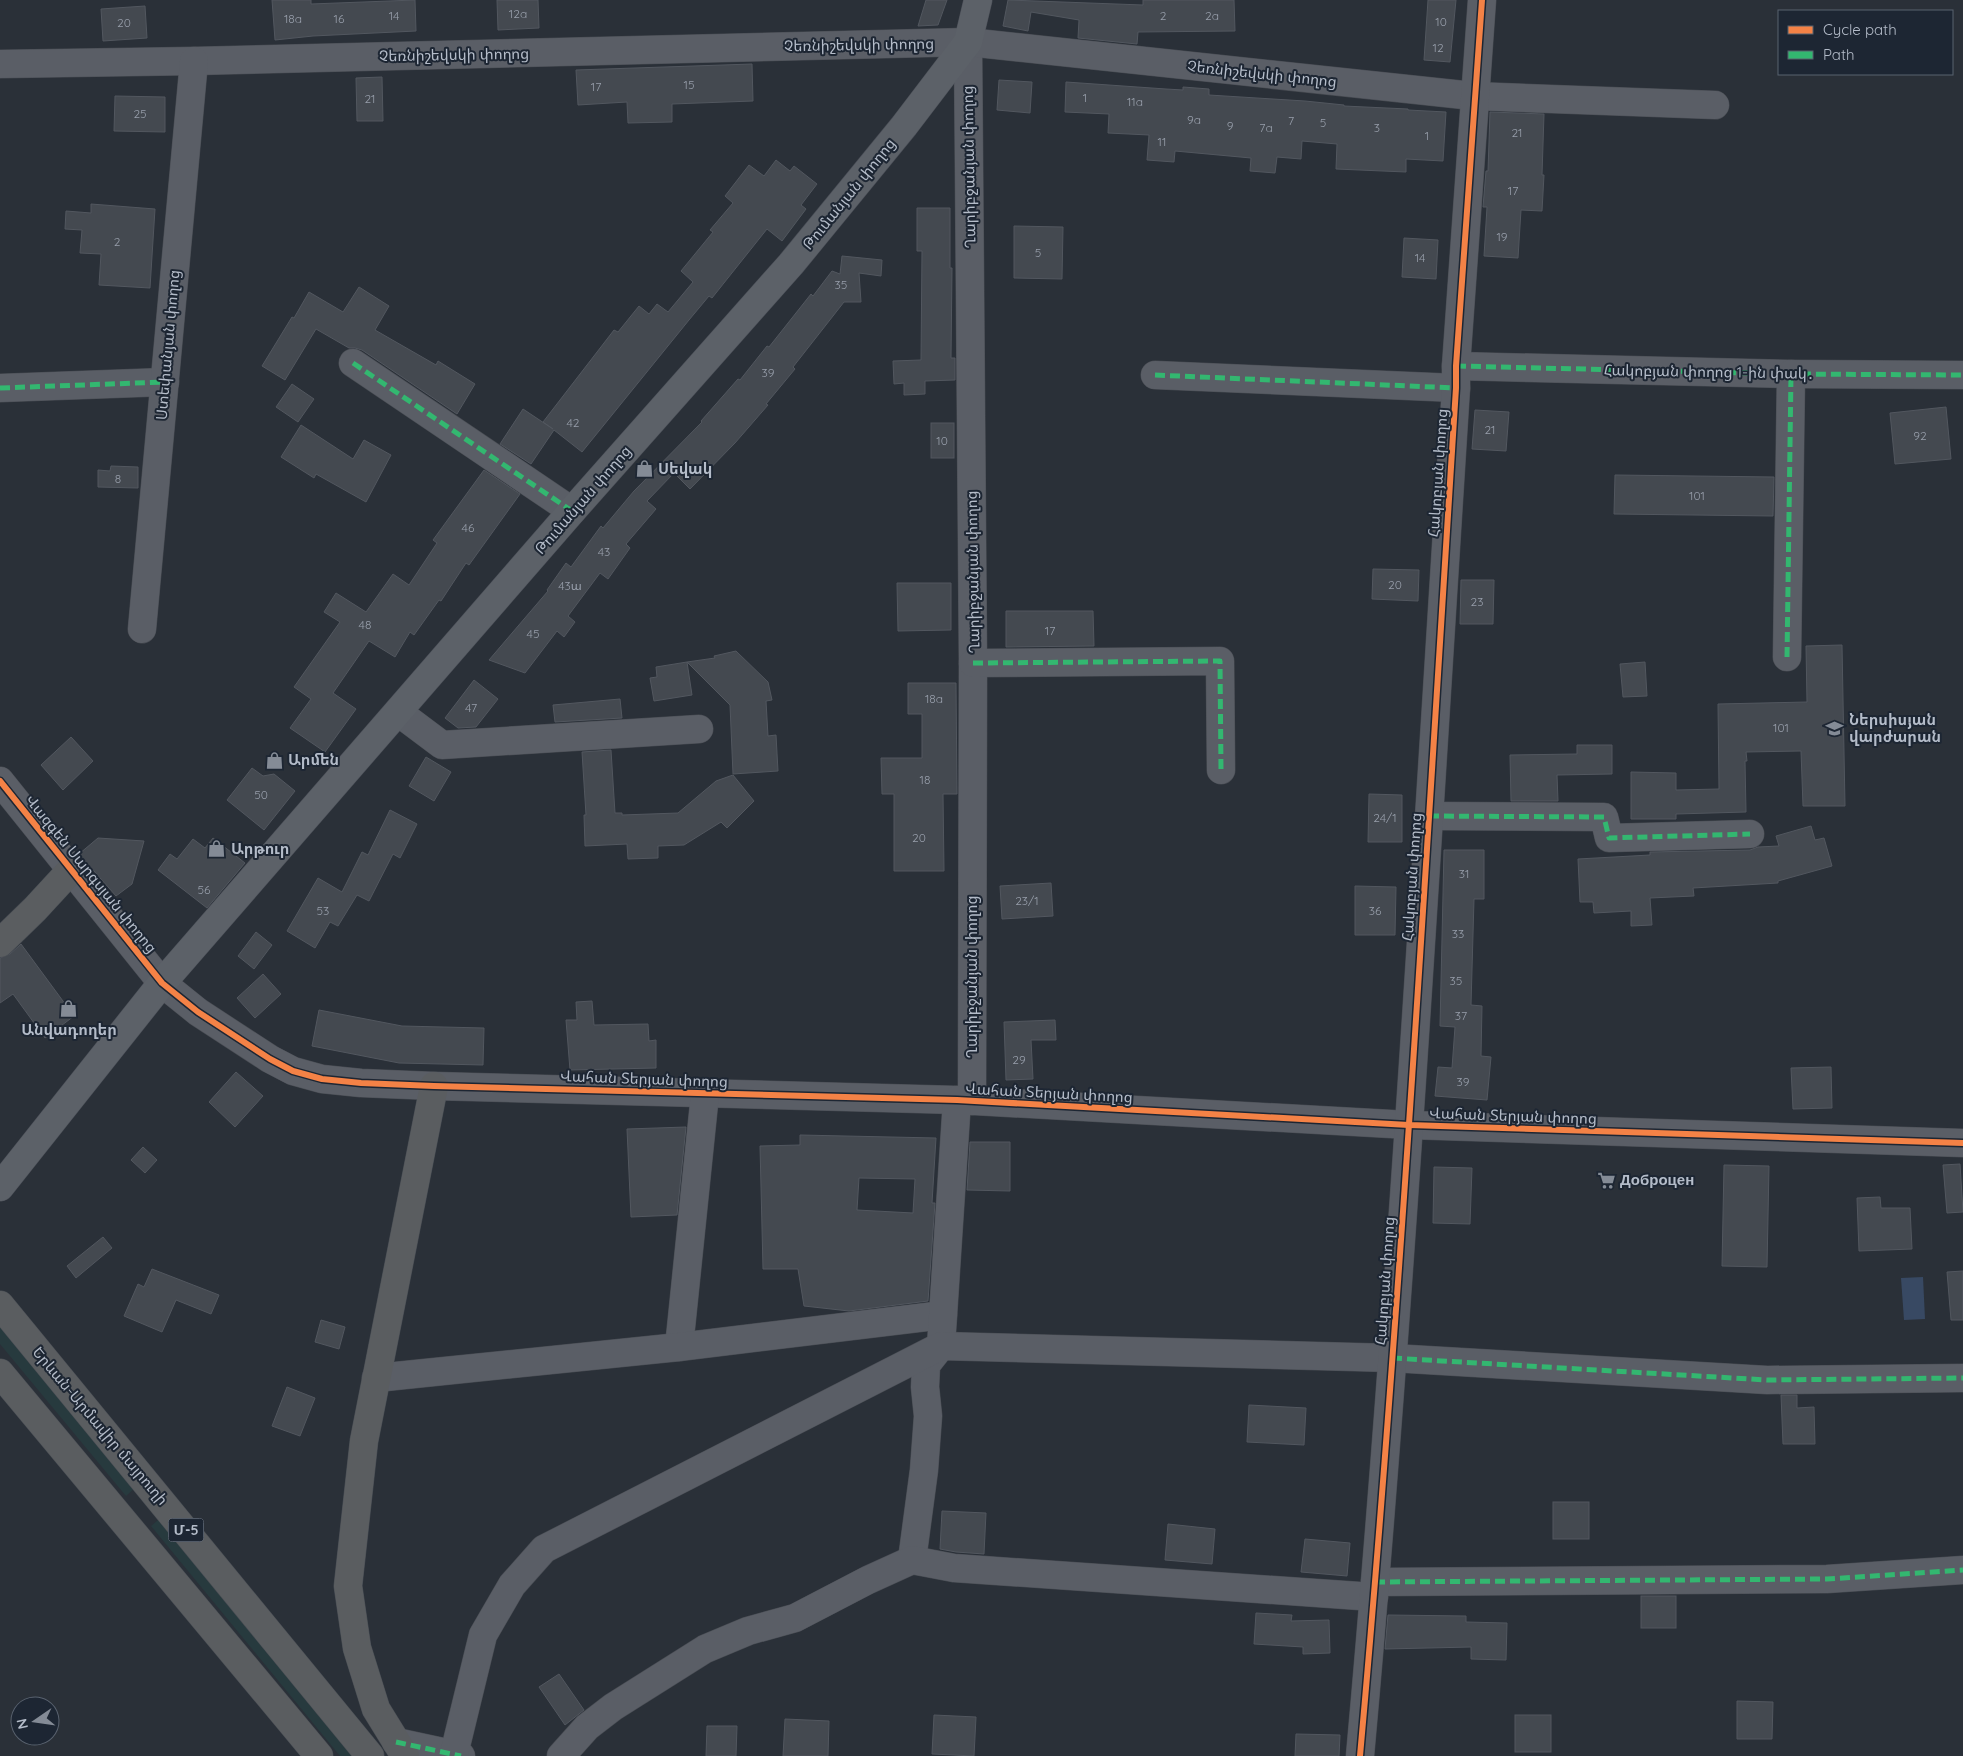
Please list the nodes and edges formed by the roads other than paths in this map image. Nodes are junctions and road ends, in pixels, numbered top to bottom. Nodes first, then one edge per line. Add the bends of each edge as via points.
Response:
1 (978, 0) edge
2 (1482, 0) edge
3 (968, 42) junction
4 (194, 62) junction
5 (0, 64) edge
6 (1473, 96) junction
7 (1716, 104) dead end
8 (353, 363) dead end
9 (1791, 374) junction
10 (1155, 375) dead end
11 (1963, 375) edge
12 (1456, 377) junction
13 (165, 382) junction
14 (0, 388) edge
15 (572, 511) junction
16 (142, 629) dead end
17 (1787, 657) dead end
18 (973, 663) junction
19 (398, 712) junction
20 (699, 729) dead end
21 (1221, 770) dead end
22 (0, 781) edge
23 (1429, 816) junction
24 (1750, 834) dead end
25 (71, 870) junction
26 (0, 943) edge
27 (162, 983) junction
28 (434, 1086) junction
29 (705, 1094) junction
30 (965, 1101) junction
31 (1409, 1126) junction
32 (1963, 1143) edge
33 (0, 1187) edge
34 (0, 1305) edge
35 (943, 1315) junction
36 (941, 1346) junction
37 (679, 1347) junction
38 (1392, 1358) junction
39 (0, 1373) edge
40 (376, 1378) junction
41 (1963, 1378) edge
42 (156, 1494) junction
43 (124, 1522) junction
44 (912, 1560) junction
45 (1963, 1570) edge
46 (1374, 1590) junction
47 (400, 1749) edge
48 (457, 1755) edge
49 (319, 1756) edge
50 (370, 1756) edge
51 (561, 1756) edge
52 (1360, 1756) edge

1 - 3 main road, Թումանյան փողոց
2 - 6 street, Հակոբյան փողոց
3 - 4 street, Չեռնիշեվսկի փողոց
3 - 6 street, Չեռնիշեվսկի փողոց
3 - 15 main road, Թումանյան փողոց via 792,264
3 - 18 street, Ղարիբջանյան փողոց
4 - 5 street, Չեռնիշեվսկի փողոց
4 - 13 street, Ստեփանյան փողոց
6 - 7 street, Չեռնիշեվսկի փողոց
6 - 12 street, Հակոբյան փողոց
8 - 15 street
9 - 11 street, Հակոբյան փողոց 1-ին փակ․
9 - 12 street, Հակոբյան փողոց 1-ին փակ․
9 - 17 street
10 - 12 street, Հակոբյան փողոց 1-ին փակ․
12 - 23 street, Հակոբյան փողոց
13 - 14 street
13 - 16 street, Ստեփանյան փողոց
15 - 19 main road, Թումանյան փողոց
18 - 21 street via 1220,661
18 - 30 street, Ղարիբջանյան փողոց
19 - 20 street via 442,745
19 - 27 main road, Թումանյան փողոց
22 - 25 street, Վազգեն Սարգսյան փողոց
23 - 24 street via 1604,817 1609,838
23 - 31 street, Հակոբյան փողոց
25 - 26 highway
25 - 27 street, Վազգեն Սարգսյան փողոց
27 - 28 street, Վահան Տերյան փողոց via 198,1012 292,1072 351,1082
27 - 33 main road, Թումանյան փողոց
28 - 29 street, Վահան Տերյան փողոց
28 - 40 highway
29 - 30 street, Վահան Տերյան փողոց
29 - 37 street
30 - 31 street, Վահան Տերյան փողոց
30 - 35 street, Ղարիբջանյան փողոց
31 - 32 street, Վահան Տերյան փողոց
31 - 38 street, Հակոբյան փողոց
34 - 42 highway, Երևան-Արմավիր մայրուղի / Մ-5
35 - 36 street, Ղարիբջանյան փողոց
35 - 37 street
36 - 38 street
36 - 44 street via 926,1365 928,1416
36 - 48 street via 544,1549 512,1585 483,1635
37 - 40 street
38 - 41 street via 1767,1380
38 - 46 street, Հակոբյան փողոց
39 - 43 highway, Մ-5
40 - 47 highway via 364,1441 348,1586 357,1648 376,1709
42 - 43 highway via 155,1506 148,1518 138,1523
42 - 50 highway, Երևան-Արմավիր մայրուղի / Մ-5
43 - 49 highway, Մ-5
44 - 46 street via 954,1568
44 - 51 street via 795,1618 748,1631 705,1649 613,1707 587,1727
45 - 46 street via 1827,1579
46 - 52 street, Հակոբյան փողոց
47 - 48 street

